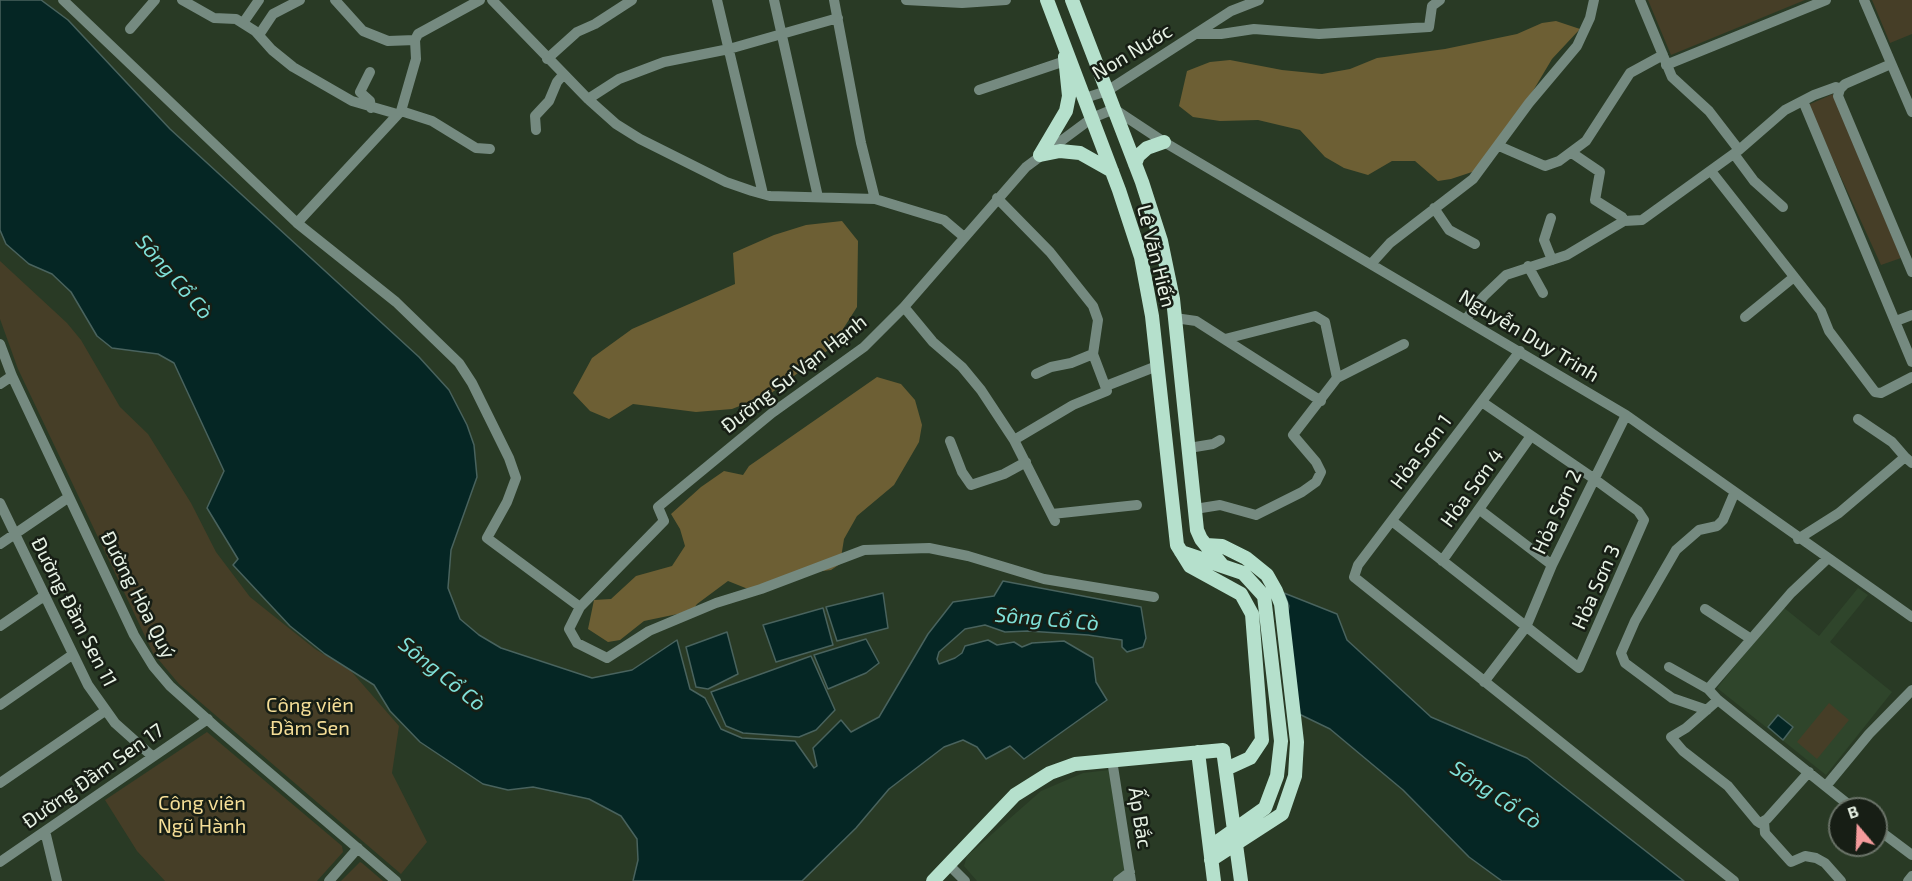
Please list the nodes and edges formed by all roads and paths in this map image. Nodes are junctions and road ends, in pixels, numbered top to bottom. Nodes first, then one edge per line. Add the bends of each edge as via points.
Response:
1 (63, 0) edge
2 (155, 0) edge
3 (182, 0) edge
4 (259, 0) edge
5 (300, 0) edge
6 (335, 0) edge
7 (480, 0) edge
8 (632, 0) edge
9 (717, 0) edge
10 (774, 0) edge
11 (834, 0) edge
12 (906, 0) edge
13 (1006, 0) edge
14 (1047, 0) edge
15 (1072, 0) edge
16 (1259, 0) edge
17 (1440, 0) edge
18 (1594, 0) edge
19 (1640, 0) edge
20 (1826, 0) edge
21 (1864, 0) edge
22 (495, 1) edge
23 (838, 18) junction
24 (243, 23) junction
25 (130, 29) dead end
26 (783, 33) junction
27 (1197, 34) junction
28 (259, 35) junction
29 (415, 40) junction
30 (729, 49) junction
31 (1065, 54) junction
32 (547, 59) junction
33 (1665, 60) junction
34 (1891, 64) junction
35 (370, 72) dead end
36 (563, 75) junction
37 (1840, 89) junction
38 (979, 90) dead end
39 (1107, 91) junction
40 (588, 99) junction
41 (1084, 99) junction
42 (1803, 101) junction
43 (371, 108) junction
44 (1114, 109) junction
45 (399, 112) junction
46 (1912, 112) edge
47 (1092, 118) junction
48 (536, 130) dead end
49 (1164, 142) junction
50 (1499, 146) junction
51 (490, 149) dead end
52 (1736, 152) junction
53 (1572, 153) junction
54 (1040, 155) junction
55 (1135, 164) junction
56 (1112, 171) junction
57 (1711, 171) junction
58 (763, 194) junction
59 (818, 198) junction
60 (998, 198) junction
61 (875, 199) junction
62 (1783, 207) dead end
63 (1434, 208) junction
64 (1551, 218) dead end
65 (1624, 221) junction
66 (297, 224) junction
67 (964, 237) junction
68 (1475, 244) dead end
69 (1552, 260) junction
70 (1371, 264) junction
71 (1528, 266) junction
72 (1912, 272) edge
73 (1794, 277) junction
74 (1543, 293) dead end
75 (904, 307) junction
76 (1912, 315) edge
77 (1745, 317) dead end
78 (1174, 318) junction
79 (1466, 319) junction
80 (1896, 321) junction
81 (1225, 339) junction
82 (0, 344) edge
83 (1404, 344) dead end
84 (1520, 351) junction
85 (1093, 354) junction
86 (1912, 362) edge
87 (1157, 366) junction
88 (1036, 374) dead end
89 (12, 376) junction
90 (1912, 377) edge
91 (1337, 378) junction
92 (0, 384) edge
93 (1106, 386) junction
94 (1321, 401) junction
95 (1482, 402) junction
96 (1626, 416) junction
97 (1858, 419) dead end
98 (1531, 436) junction
99 (1014, 440) junction
100 (1220, 440) dead end
101 (950, 441) dead end
102 (1189, 448) junction
103 (1909, 460) edge
104 (1026, 462) junction
105 (1593, 478) junction
106 (1734, 494) junction
107 (69, 497) junction
108 (0, 503) edge
109 (1137, 505) dead end
110 (1195, 509) junction
111 (1480, 510) junction
112 (1392, 521) junction
113 (15, 534) junction
114 (1798, 539) junction
115 (0, 544) edge
116 (1206, 545) junction
117 (1181, 552) junction
118 (1827, 559) junction
119 (1442, 561) junction
120 (1222, 565) junction
121 (1552, 565) junction
122 (44, 596) junction
123 (1154, 597) dead end
124 (580, 607) junction
125 (1705, 609) dead end
126 (1912, 617) edge
127 (0, 626) edge
128 (1526, 627) junction
129 (1751, 639) junction
130 (72, 655) junction
131 (1669, 667) dead end
132 (1484, 682) junction
133 (1708, 689) junction
134 (1912, 690) edge
135 (1718, 700) junction
136 (0, 705) edge
137 (1707, 710) junction
138 (105, 711) junction
139 (207, 719) junction
140 (1262, 740) junction
141 (1281, 741) junction
142 (1198, 752) junction
143 (152, 756) junction
144 (1112, 760) junction
145 (1226, 769) junction
146 (1809, 772) junction
147 (0, 783) edge
148 (1826, 786) junction
149 (1839, 797) edge
150 (1764, 822) junction
151 (45, 831) junction
152 (1236, 837) junction
153 (1888, 837) edge
154 (358, 848) junction
155 (1210, 854) junction
156 (1912, 855) edge
157 (0, 862) edge
158 (948, 864) junction
159 (1912, 876) edge
160 (1130, 877) edge
161 (57, 881) edge
162 (329, 881) edge
163 (396, 881) edge
164 (933, 881) edge
165 (965, 881) edge
166 (1118, 881) edge
167 (1214, 881) edge
168 (1241, 881) edge
169 (1734, 881) edge
170 (1841, 881) edge
171 (1908, 881) edge

1 - 66 street
2 - 25 street
3 - 24 street via 214,18 231,16
4 - 24 street
5 - 28 street via 273,14
6 - 29 street via 363,31 388,41
7 - 29 street via 418,34
8 - 32 street via 576,32
9 - 30 street
10 - 26 street
11 - 23 street
12 - 13 street
14 - 31 main road, Lê Văn Hiến
15 - 39 main road, Lê Văn Hiến
16 - 27 street, Non Nước via 1231,11
17 - 27 street via 1432,6 1429,27 1319,34 1254,29
18 - 50 street via 1578,46 1541,87
19 - 33 street
20 - 33 street
21 - 34 street
22 - 32 street
23 - 26 street
23 - 61 street
24 - 28 street
26 - 30 street
26 - 59 street
27 - 39 street, Non Nước
28 - 43 street via 292,67
29 - 45 street via 416,59
30 - 40 street via 664,62 619,79
30 - 58 street
31 - 38 street
31 - 41 main road, Lê Văn Hiến
31 - 54 main road via 1069,96 1066,111
32 - 36 street
33 - 52 street via 1676,82 1709,111
33 - 53 street via 1630,73 1586,141
34 - 37 street
34 - 46 street
35 - 43 street via 360,92 370,101
36 - 40 street
36 - 48 street via 536,116
37 - 42 street via 1836,87
37 - 72 street via 1841,104
39 - 41 street, Non Nước
39 - 44 main road, Lê Văn Hiến
40 - 58 street via 640,139 726,182
41 - 47 main road, Lê Văn Hiến
42 - 52 street via 1785,110
42 - 80 street
43 - 45 street
44 - 47 street, Đường Sư Vạn Hạnh
44 - 49 street, Nguyễn Duy Trinh
44 - 55 main road, Lê Văn Hiến
45 - 51 street via 432,121 476,148
45 - 66 street
47 - 54 street, Đường Sư Vạn Hạnh
47 - 56 main road, Lê Văn Hiến
49 - 55 main road via 1147,148
49 - 70 street, Nguyễn Duy Trinh
50 - 53 street via 1545,166
50 - 63 street via 1473,179
52 - 57 street
52 - 62 street via 1754,181
53 - 65 street via 1600,172 1595,200
54 - 56 main road via 1080,153
54 - 60 street, Đường Sư Vạn Hạnh
55 - 78 main road, Lê Văn Hiến via 1161,241
56 - 87 main road, Lê Văn Hiến via 1141,257
57 - 65 street via 1642,220
57 - 73 street
58 - 59 street
59 - 61 street
60 - 67 street, Đường Sư Vạn Hạnh
60 - 85 street via 1050,252 1093,306 1098,320
61 - 67 street via 944,220
63 - 68 street via 1449,230
63 - 70 street via 1390,243
64 - 69 street via 1544,240
65 - 69 street via 1581,248
66 - 124 street via 396,302 459,363 516,478 487,538
67 - 75 street, Đường Sư Vạn Hạnh
69 - 71 street
70 - 79 street, Nguyễn Duy Trinh
71 - 74 street
71 - 79 street via 1494,285
73 - 77 street
73 - 90 street via 1821,310 1828,331 1875,392 1881,393
75 - 99 street via 933,342 962,367
75 - 124 street, Đường Sư Vạn Hạnh via 864,347 772,413 658,507 664,521
76 - 80 street
78 - 81 street via 1197,321
78 - 102 main road, Lê Văn Hiến
79 - 84 street, Nguyễn Duy Trinh
80 - 86 street
81 - 91 street via 1315,316 1325,322
81 - 94 street
82 - 89 street, Đường Hòa Quý
83 - 91 street
84 - 95 street, Hỏa Sơn 1
84 - 96 street, Nguyễn Duy Trinh
85 - 88 street
85 - 93 street
87 - 93 street
87 - 117 main road, Lê Văn Hiến via 1174,534
89 - 92 street
89 - 107 street, Đường Hòa Quý
91 - 94 street
93 - 99 street via 1107,391 1073,405
94 - 110 street via 1293,435 1319,466 1321,472 1316,482 1256,514 1220,505
95 - 98 street
95 - 112 street, Hỏa Sơn 1
96 - 105 street, Hỏa Sơn 2
96 - 106 street, Nguyễn Duy Trinh
97 - 103 street via 1892,442
98 - 105 street
98 - 111 street, Hỏa Sơn 4
99 - 104 street
100 - 102 street
101 - 104 street via 971,485
102 - 110 main road, Lê Văn Hiến
103 - 114 street
104 - 109 street via 1053,518
105 - 121 street, Hỏa Sơn 2
105 - 128 street, Hỏa Sơn 3 via 1638,511 1644,520 1580,668
106 - 114 street, Nguyễn Duy Trinh
106 - 137 street via 1717,526 1699,530 1676,550 1621,653 1625,663 1672,698
107 - 113 street
107 - 139 street, Đường Hòa Quý via 147,658 170,686
108 - 113 street, Đường Đầm Sen 11
110 - 116 main road, Lê Văn Hiến via 1197,530
111 - 119 street, Hỏa Sơn 4
111 - 121 street
112 - 119 street
112 - 132 street, Hỏa Sơn 1 via 1358,565 1354,577
113 - 115 street
113 - 122 street, Đường Đầm Sen 11
114 - 118 street, Nguyễn Duy Trinh
116 - 120 main road
116 - 152 main road via 1222,546 1257,566 1267,575 1281,604 1297,742 1295,776 1282,814
117 - 120 main road
117 - 140 main road via 1190,566 1241,594 1252,620
118 - 126 street, Nguyễn Duy Trinh
118 - 129 street
119 - 128 street
120 - 141 main road via 1243,573 1264,596
121 - 128 street, Hỏa Sơn 2
122 - 127 street
122 - 130 street, Đường Đầm Sen 11
123 - 124 street via 1044,579 929,548 864,550 716,603 659,627 607,658 577,643 569,629
125 - 129 street
128 - 132 street, Hỏa Sơn 2
129 - 133 street
130 - 136 street
130 - 138 street, Đường Đầm Sen 11
131 - 133 street
132 - 169 street
133 - 135 street
134 - 148 street
135 - 137 street
135 - 146 street
137 - 150 street via 1671,737 1728,786 1757,821
138 - 143 street, Đường Đầm Sen 11
138 - 147 street
139 - 143 street, Đường Đầm Sen 17
139 - 154 street, Đường Hòa Quý
140 - 141 main road
140 - 145 main road via 1251,758
141 - 152 main road via 1277,776 1265,808
142 - 144 main road
142 - 145 main road via 1223,750
142 - 155 main road
143 - 151 street, Đường Đầm Sen 17
144 - 158 main road via 1075,764 1033,783 988,820
144 - 160 street, Ấp Bắc
145 - 152 main road
146 - 148 street
146 - 150 street
148 - 149 street
150 - 170 street via 1765,833 1791,862 1805,856 1816,858
151 - 157 street, Đường Đầm Sen 17
151 - 161 street
152 - 155 main road
152 - 168 main road
153 - 156 street
154 - 162 street
154 - 163 street, Đường Hòa Quý
155 - 167 main road
158 - 164 main road
158 - 165 street
159 - 171 street
160 - 166 street

